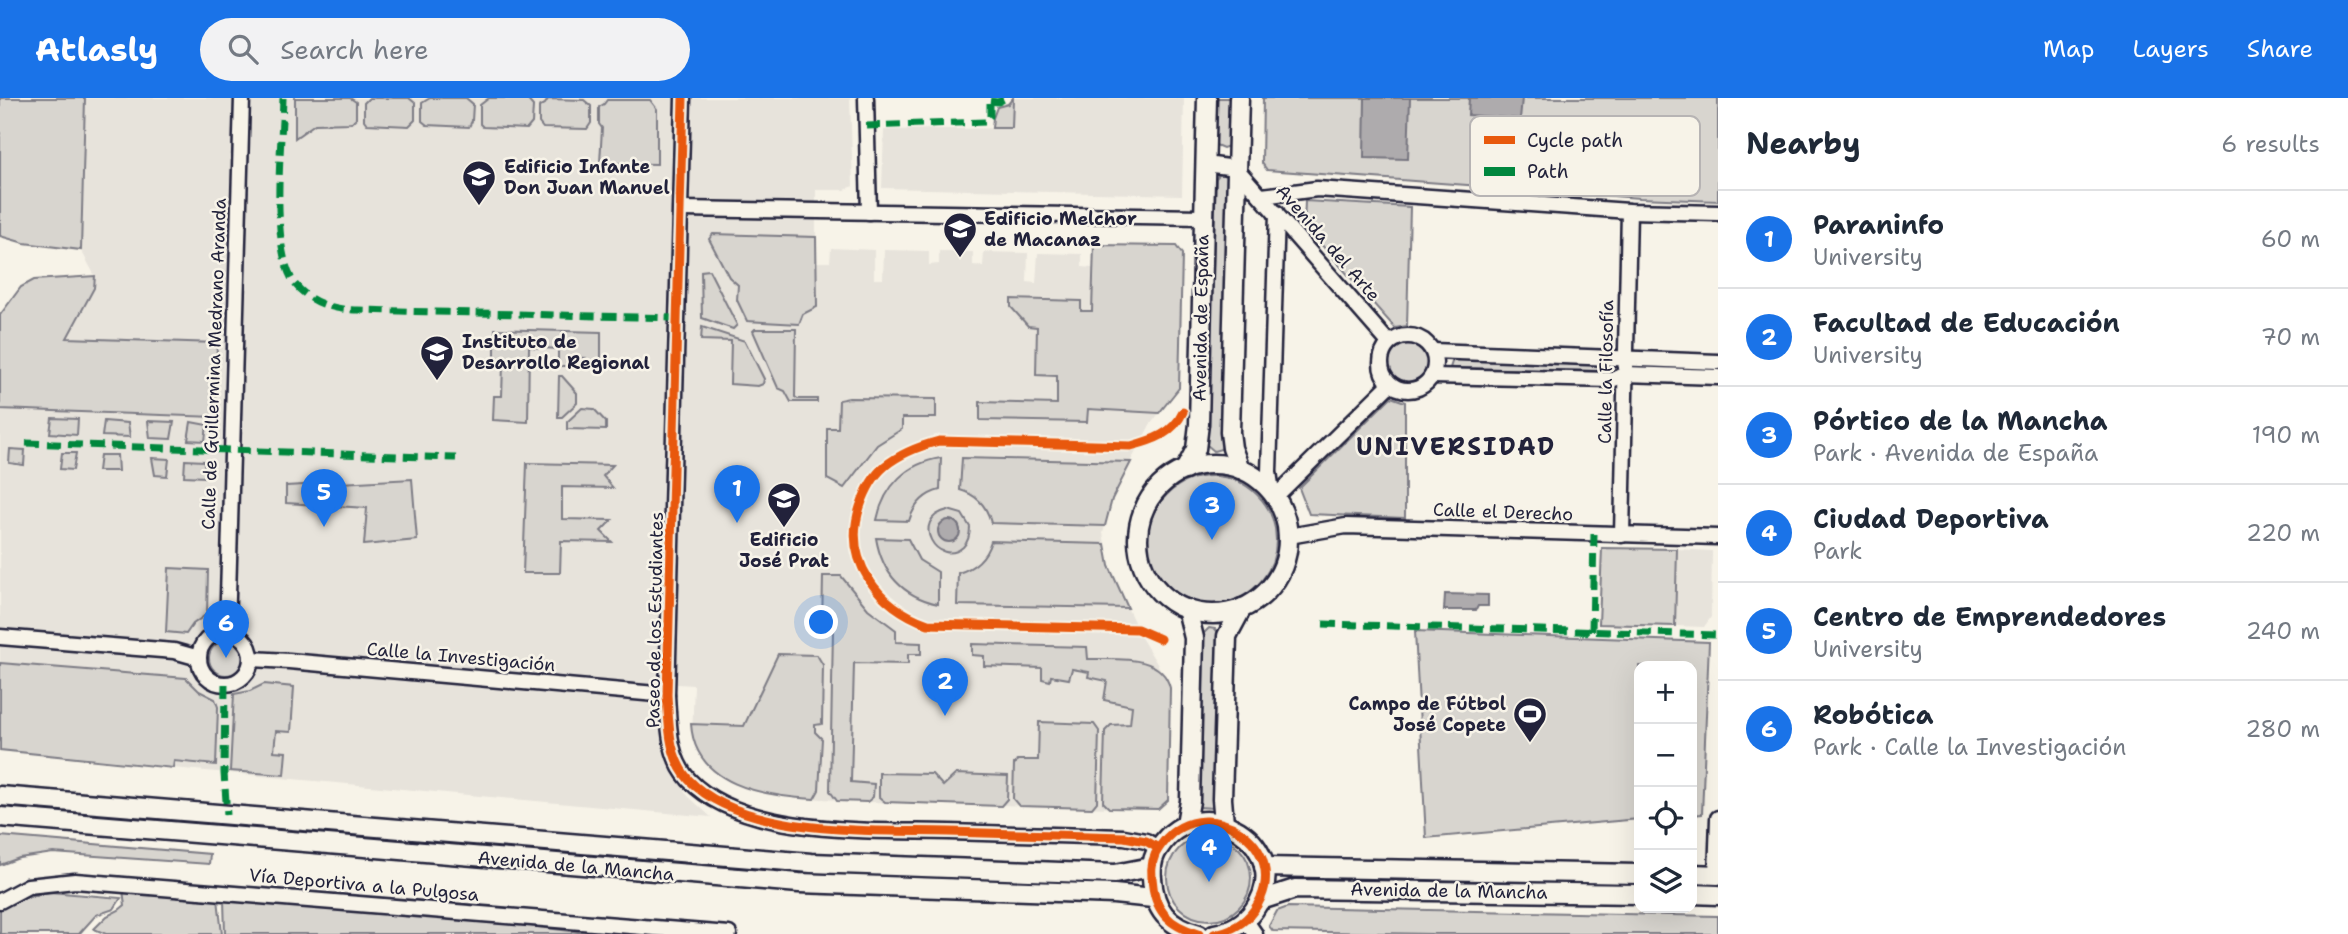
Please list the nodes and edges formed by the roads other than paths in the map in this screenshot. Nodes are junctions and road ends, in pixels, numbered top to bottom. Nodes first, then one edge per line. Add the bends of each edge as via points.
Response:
1 (242, 98) edge
2 (683, 98) edge
3 (866, 98) edge
4 (1207, 98) edge
5 (1239, 98) edge
6 (1205, 164) junction
7 (1236, 168) junction
8 (1262, 196) junction
9 (681, 209) junction
10 (1629, 211) junction
11 (869, 212) junction
12 (1277, 213) junction
13 (1718, 213) edge
14 (1203, 217) junction
15 (1389, 344) junction
16 (1433, 351) junction
17 (1718, 362) edge
18 (1626, 367) junction
19 (1432, 376) junction
20 (1718, 377) edge
21 (1390, 384) junction
22 (1240, 469) junction
23 (1185, 470) junction
24 (1273, 494) junction
25 (1622, 535) junction
26 (1289, 536) junction
27 (1718, 537) edge
28 (1242, 608) junction
29 (1187, 609) junction
30 (227, 632) junction
31 (0, 637) edge
32 (199, 658) junction
33 (251, 659) junction
34 (667, 695) junction
35 (0, 796) edge
36 (0, 817) edge
37 (1718, 818) edge
38 (1224, 823) junction
39 (1186, 824) junction
40 (1158, 848) junction
41 (1151, 867) junction
42 (1264, 867) junction
43 (1634, 874) edge
44 (1697, 874) edge
45 (1717, 875) edge
46 (1634, 894) edge
47 (1697, 894) edge
48 (1718, 895) edge
49 (1153, 898) junction
50 (1261, 900) junction
51 (0, 901) edge
52 (1256, 930) edge
53 (729, 934) edge
54 (1199, 934) edge
55 (1214, 934) edge

1 - 30 street, Calle de Guillermina Medrano Aranda
2 - 9 street, Paseo de los Estudiantes
3 - 11 street
4 - 6 main road, Avenida de España
5 - 7 main road, Avenida de España
6 - 7 street
6 - 14 main road, Avenida de España
7 - 8 street, Avenida del Arte
7 - 22 main road, Avenida de España via 1230,432
8 - 10 street via 1317,189
8 - 12 street, Avenida del Arte
9 - 11 street
9 - 34 street, Paseo de los Estudiantes
10 - 13 street
10 - 18 street, Calle la Filosofía
11 - 14 street
12 - 15 street, Avenida del Arte
12 - 24 street via 1269,472
14 - 23 main road, Avenida de España via 1199,424 1196,449
15 - 16 street via 1414,336
15 - 21 street via 1381,365
16 - 18 street
16 - 19 street
17 - 18 street
18 - 19 street via 1612,380
18 - 20 street
18 - 25 street, Calle la Filosofía
19 - 21 street via 1413,390
21 - 24 street
22 - 23 main road via 1213,464
22 - 24 main road
23 - 29 main road via 1158,488 1148,501 1139,540 1150,579 1160,592
24 - 26 main road
25 - 26 street, Calle el Derecho via 1346,526
25 - 27 street, Calle el Derecho
26 - 28 main road via 1277,579 1262,596
28 - 29 main road via 1212,614
28 - 38 main road via 1227,636
29 - 39 main road via 1194,638
30 - 32 street via 207,639
30 - 33 street via 248,644
31 - 32 street via 174,651
32 - 33 street via 204,674 225,684 240,680
33 - 34 street, Calle la Investigación
34 - 40 street, Paseo de los Estudiantes via 669,740 679,766 702,792 728,808 837,829 1124,837
35 - 41 main road, Avenida de la Mancha via 811,863 1115,874
36 - 49 main road, Avenida de la Mancha via 786,883
37 - 45 street
38 - 39 main road
38 - 42 main road via 1251,840
39 - 40 main road
40 - 41 main road
41 - 49 main road
42 - 43 main road, Avenida de la Mancha
42 - 50 main road
44 - 45 main road
46 - 50 main road, Avenida de la Mancha via 1295,889
47 - 48 main road
49 - 54 main road via 1165,917 1183,930
50 - 52 main road
51 - 53 street, Vía Deportiva a la Pulgosa via 29,886 75,881
52 - 55 main road

